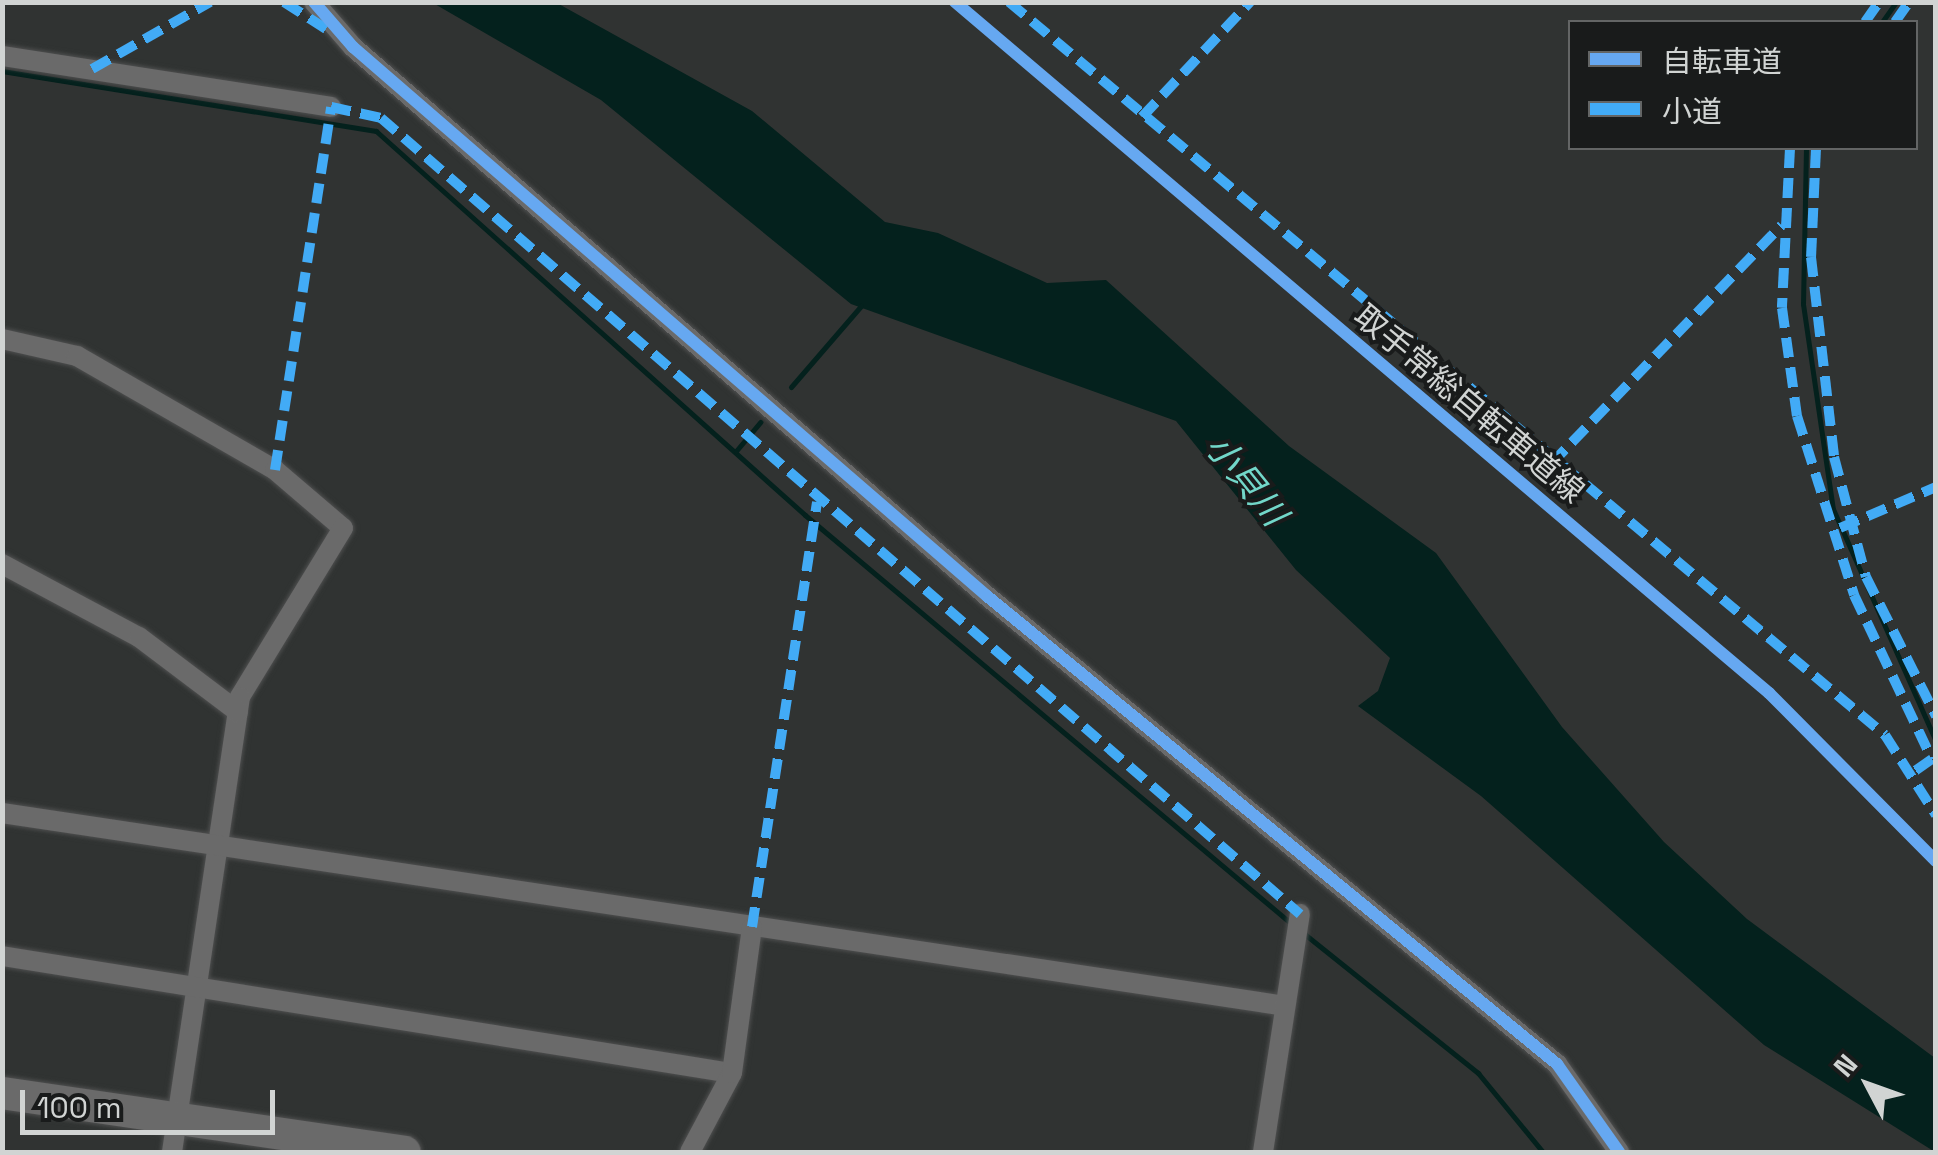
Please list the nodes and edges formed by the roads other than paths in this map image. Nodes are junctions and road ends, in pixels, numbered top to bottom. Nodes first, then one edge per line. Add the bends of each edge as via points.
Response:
1 (314, 2) edge
2 (2, 56) edge
3 (331, 107) dead end
4 (2, 340) edge
5 (2, 564) edge
6 (238, 712) junction
7 (2, 813) edge
8 (221, 844) junction
9 (1298, 924) dead end
10 (752, 927) junction
11 (2, 956) edge
12 (198, 985) junction
13 (1285, 1006) junction
14 (732, 1073) junction
15 (2, 1093) edge
16 (177, 1119) junction
17 (172, 1152) edge
18 (405, 1152) edge
19 (690, 1152) edge
20 (1263, 1152) edge
21 (1619, 1152) edge

1 - 21 street via 352,47 988,596 1557,1064
2 - 3 street
4 - 6 street via 77,356 275,470 343,528
5 - 6 street via 138,637
6 - 8 street
7 - 8 street
8 - 10 street
8 - 12 street
9 - 13 street
10 - 13 street
10 - 14 street
11 - 12 street
12 - 14 street
12 - 16 street
13 - 20 street
14 - 19 street
15 - 16 main road
16 - 17 street
16 - 18 main road

